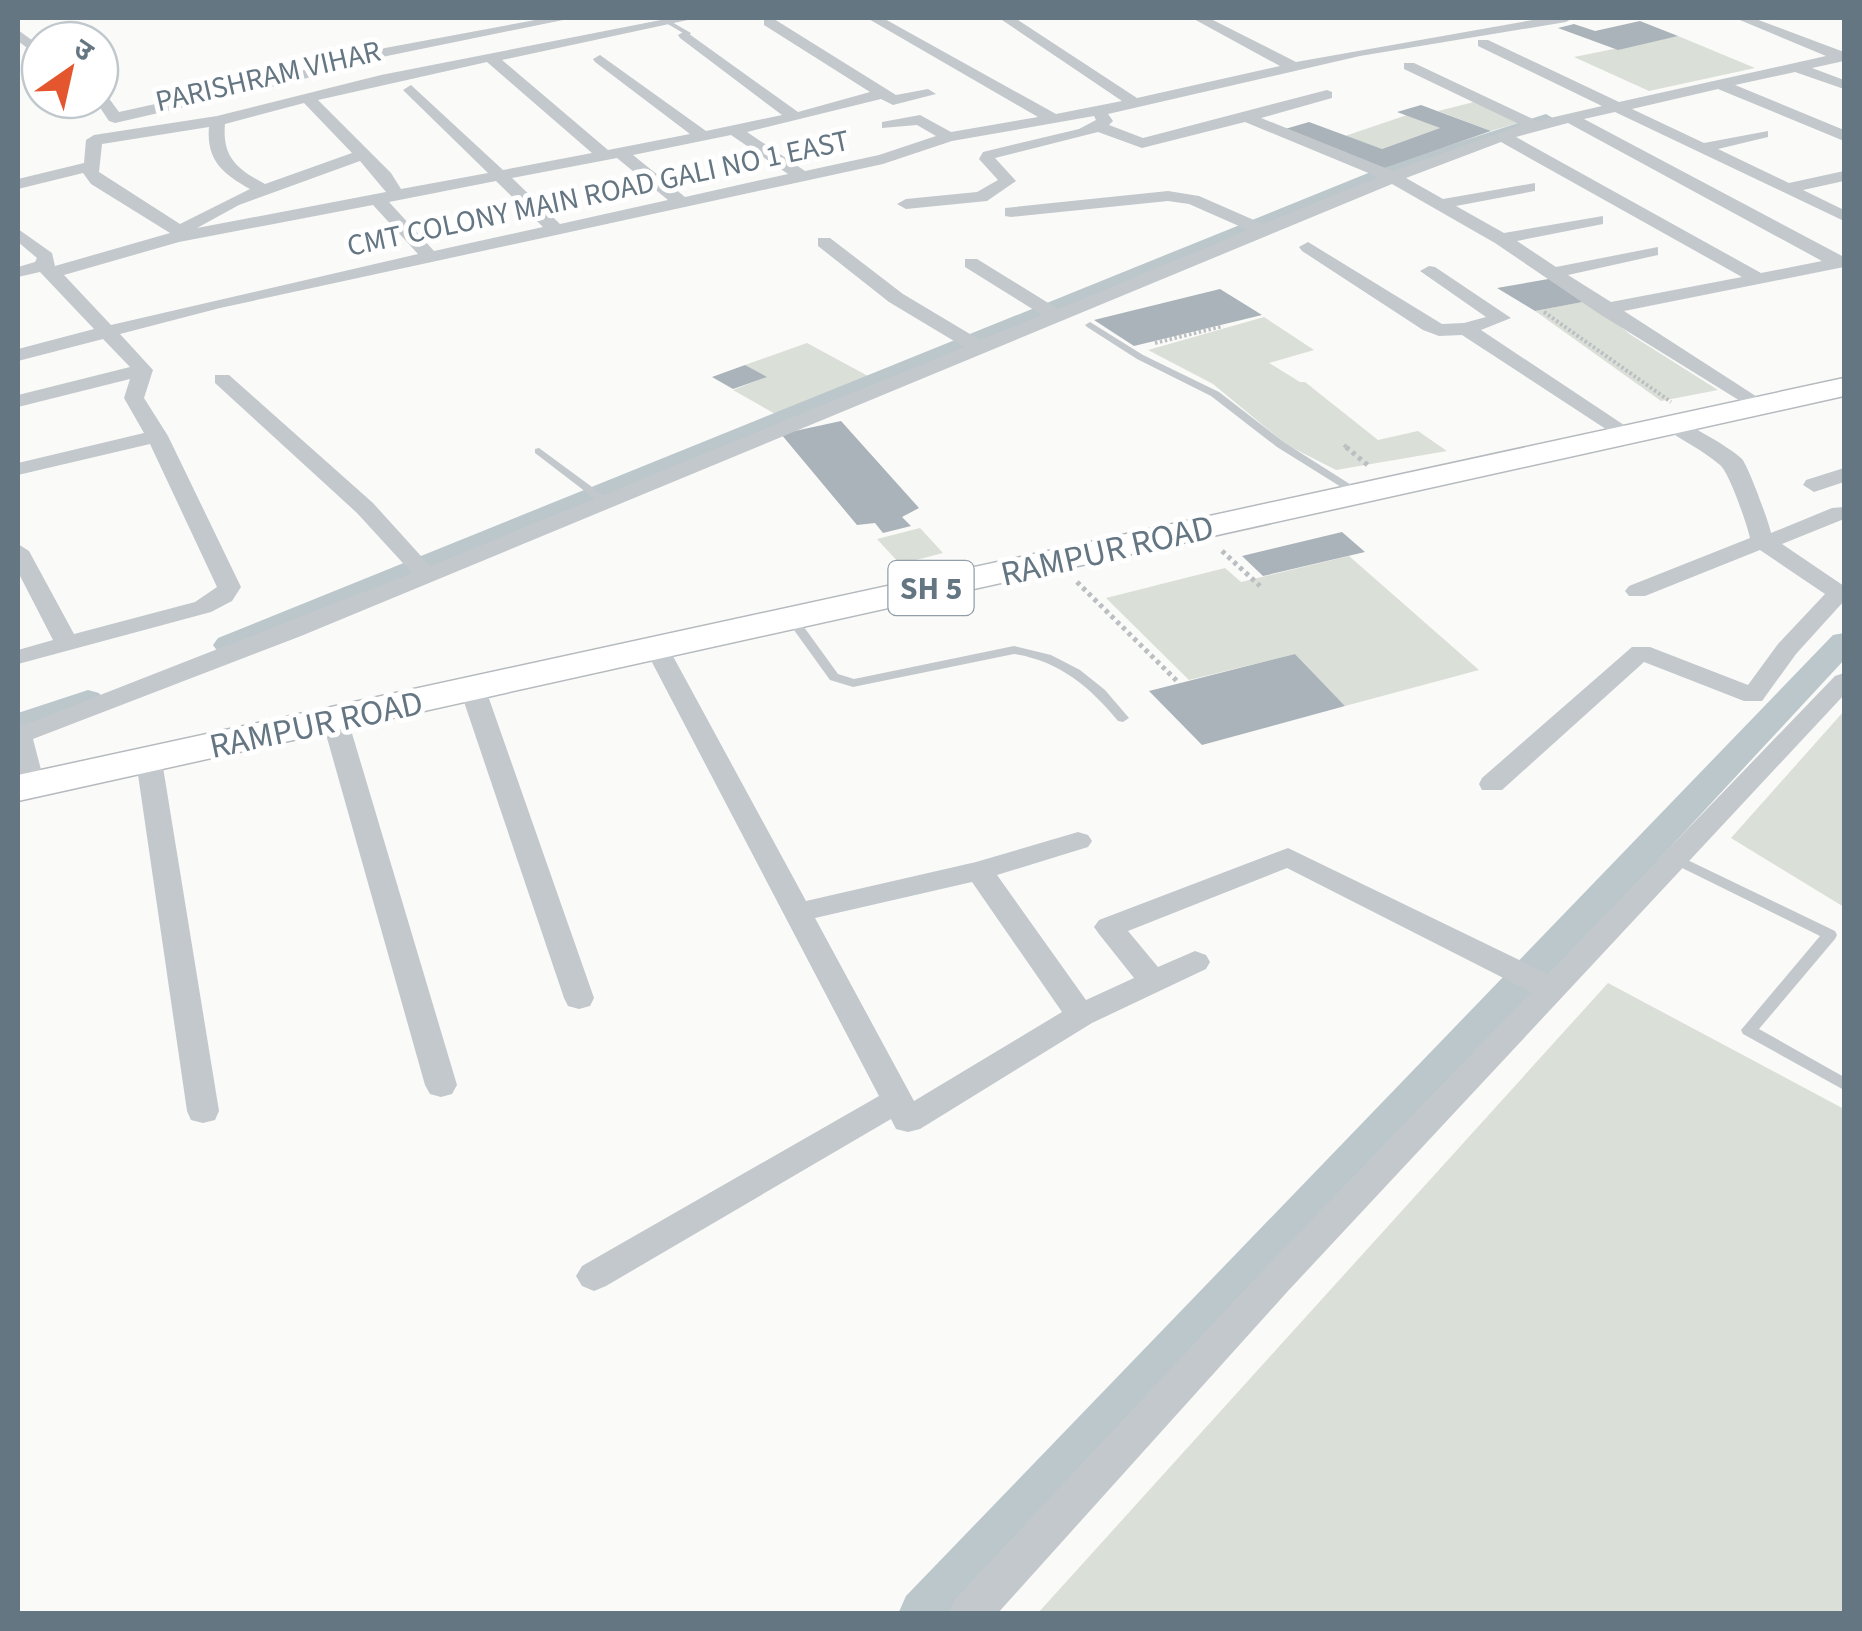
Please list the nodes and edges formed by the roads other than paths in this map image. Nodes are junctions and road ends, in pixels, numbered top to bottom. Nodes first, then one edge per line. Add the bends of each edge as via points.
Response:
1 (566, 18) edge
2 (690, 18) edge
3 (874, 18) edge
4 (1006, 18) edge
5 (1199, 18) edge
6 (1566, 18) edge
7 (1742, 18) edge
8 (526, 22) edge
9 (668, 22) junction
10 (769, 22) dead end
11 (685, 36) joint
12 (1484, 42) dead end
13 (1840, 55) edge
14 (491, 58) junction
15 (600, 60) dead end
16 (1292, 66) junction
17 (1409, 66) dead end
18 (1799, 68) junction
19 (1719, 84) junction
20 (1844, 85) edge
21 (411, 90) dead end
22 (880, 94) junction
23 (928, 94) dead end
24 (1327, 96) dead end
25 (306, 98) junction
26 (1133, 102) junction
27 (1613, 105) junction
28 (804, 113) junction
29 (120, 117) edge
30 (1246, 117) junction
31 (1052, 118) junction
32 (1570, 118) junction
33 (1099, 119) junction
34 (217, 120) junction
35 (828, 124) dead end
36 (1532, 124) junction
37 (888, 125) dead end
38 (734, 130) junction
39 (1762, 134) dead end
40 (703, 136) junction
41 (1502, 136) junction
42 (1844, 136) edge
43 (950, 137) junction
44 (1702, 148) junction
45 (613, 155) junction
46 (360, 156) junction
47 (91, 166) junction
48 (1387, 174) junction
49 (501, 176) junction
50 (1844, 176) edge
51 (803, 178) junction
52 (18, 184) edge
53 (1529, 186) dead end
54 (1786, 189) junction
55 (263, 190) junction
56 (387, 198) junction
57 (683, 204) junction
58 (906, 204) dead end
59 (1442, 204) junction
60 (1011, 212) dead end
61 (1844, 216) edge
62 (1598, 220) dead end
63 (230, 226) junction
64 (1258, 228) junction
65 (556, 231) junction
66 (18, 234) edge
67 (177, 234) junction
68 (1501, 239) junction
69 (824, 242) dead end
70 (247, 247) dead end
71 (1308, 248) dead end
72 (1652, 251) dead end
73 (430, 257) junction
74 (1842, 262) edge
75 (971, 263) dead end
76 (48, 269) junction
77 (1430, 271) dead end
78 (18, 272) edge
79 (1551, 273) junction
80 (1761, 280) junction
81 (1605, 309) junction
82 (1050, 312) junction
83 (1090, 325) dead end
84 (1466, 329) junction
85 (110, 330) junction
86 (972, 344) junction
87 (18, 356) edge
88 (143, 370) junction
89 (222, 379) dead end
90 (1844, 388) edge
91 (18, 401) edge
92 (1758, 406) junction
93 (1684, 422) junction
94 (1628, 435) junction
95 (157, 436) junction
96 (539, 451) dead end
97 (18, 469) edge
98 (1844, 475) edge
99 (1814, 485) dead end
100 (1358, 493) junction
101 (598, 497) junction
102 (1840, 513) dead end
103 (1764, 542) junction
104 (18, 551) edge
105 (420, 569) junction
106 (1637, 592) dead end
107 (792, 619) junction
108 (68, 645) junction
109 (656, 647) junction
110 (18, 657) edge
111 (1844, 681) edge
112 (474, 690) junction
113 (1123, 718) dead end
114 (334, 720) junction
115 (19, 733) edge
116 (150, 760) junction
117 (1492, 784) dead end
118 (25, 786) edge
119 (1078, 841) dead end
120 (1675, 860) junction
121 (979, 872) junction
122 (799, 912) junction
123 (1195, 962) dead end
124 (1153, 981) junction
125 (1536, 981) junction
126 (579, 998) dead end
127 (1081, 1016) junction
128 (1844, 1084) edge
129 (441, 1085) dead end
130 (896, 1101) junction
131 (203, 1111) dead end
132 (594, 1276) dead end
133 (969, 1614) edge

1 - 8 street
2 - 9 street, PARISHRAM VIHAR
3 - 31 street
4 - 26 street
5 - 16 street
6 - 16 street
7 - 13 street
8 - 29 street
9 - 11 lane
9 - 14 street, PARISHRAM VIHAR
10 - 22 street
11 - 28 street
12 - 27 street
13 - 18 street
14 - 25 street, PARISHRAM VIHAR
14 - 45 street
15 - 40 street
16 - 26 street
17 - 36 street
18 - 19 street
18 - 20 street
19 - 27 street
19 - 42 street
21 - 49 street
22 - 23 street via 893,100
22 - 28 street
24 - 30 street
25 - 34 street, PARISHRAM VIHAR
25 - 46 street
26 - 33 street
27 - 32 street
27 - 44 street
28 - 35 street
28 - 38 street
30 - 33 street via 1142,143
30 - 48 street
31 - 33 street, CMT COLONY MAIN ROAD GALI NO 1 EAST
31 - 43 street, CMT COLONY MAIN ROAD GALI NO 1 EAST
32 - 36 street
32 - 74 street
33 - 58 street via 1052,142 988,155 1008,181 982,197
34 - 47 street, PARISHRAM VIHAR via 94,140
34 - 55 street via 213,140 222,164
36 - 41 street
37 - 43 street via 920,120
38 - 40 street
38 - 51 street
39 - 44 street
40 - 45 street
41 - 48 street
41 - 80 street
43 - 51 street, CMT COLONY MAIN ROAD GALI NO 1 EAST
44 - 54 street
45 - 49 street
45 - 57 street
46 - 55 street
46 - 56 street via 385,177
47 - 52 street
47 - 67 street via 106,187
48 - 59 street
48 - 64 street
49 - 56 street
49 - 65 street
50 - 54 street
51 - 57 street, CMT COLONY MAIN ROAD GALI NO 1 EAST
53 - 59 street
54 - 61 street
55 - 67 street
56 - 63 street
56 - 73 street
57 - 65 street, CMT COLONY MAIN ROAD GALI NO 1 EAST
59 - 68 street
60 - 64 street via 1168,196
62 - 68 street
63 - 67 street
63 - 70 street
64 - 82 street
65 - 73 street, CMT COLONY MAIN ROAD GALI NO 1 EAST
66 - 76 street via 46,257
67 - 76 street
68 - 79 street
69 - 86 street via 896,298
71 - 84 street via 1430,326
72 - 79 street
73 - 85 street, CMT COLONY MAIN ROAD GALI NO 1 EAST
74 - 80 street
75 - 82 street
76 - 78 street
76 - 85 street
77 - 84 street via 1501,318
79 - 81 street
80 - 81 street
81 - 92 street
82 - 86 street
83 - 100 lane via 1215,394
84 - 94 street
85 - 87 street, CMT COLONY MAIN ROAD GALI NO 1 EAST
85 - 88 street
86 - 101 street
88 - 91 street
88 - 95 street via 134,398
89 - 105 street via 366,508
90 - 92 main road, RAMPUR ROAD / SH 5
92 - 93 main road, RAMPUR ROAD / SH 5
93 - 94 main road, RAMPUR ROAD / SH 5
93 - 103 street via 1734,464
94 - 100 main road, RAMPUR ROAD / SH 5
95 - 97 street
95 - 108 street via 229,588 203,606
96 - 101 lane
98 - 99 street
100 - 107 main road, RAMPUR ROAD / SH 5
101 - 105 street
102 - 103 street
103 - 106 street
103 - 117 street via 1839,593 1753,696 1642,652
104 - 108 street
105 - 115 street
107 - 109 main road, RAMPUR ROAD / SH 5
107 - 113 lane via 842,682 1032,652 1078,673
108 - 110 street
109 - 112 main road, RAMPUR ROAD / SH 5
109 - 122 street
111 - 120 street
112 - 114 main road, RAMPUR ROAD / SH 5
112 - 126 street
114 - 116 main road, RAMPUR ROAD / SH 5
114 - 129 street
115 - 118 street
116 - 118 main road, RAMPUR ROAD / SH 5
116 - 131 street
119 - 121 street
120 - 125 street
120 - 128 lane via 1830,936 1749,1030
121 - 122 street
121 - 127 street
122 - 130 street
123 - 124 street
124 - 125 street via 1109,926 1288,857
124 - 127 street
125 - 133 street via 1275,1282
127 - 130 street via 908,1120
130 - 132 street

